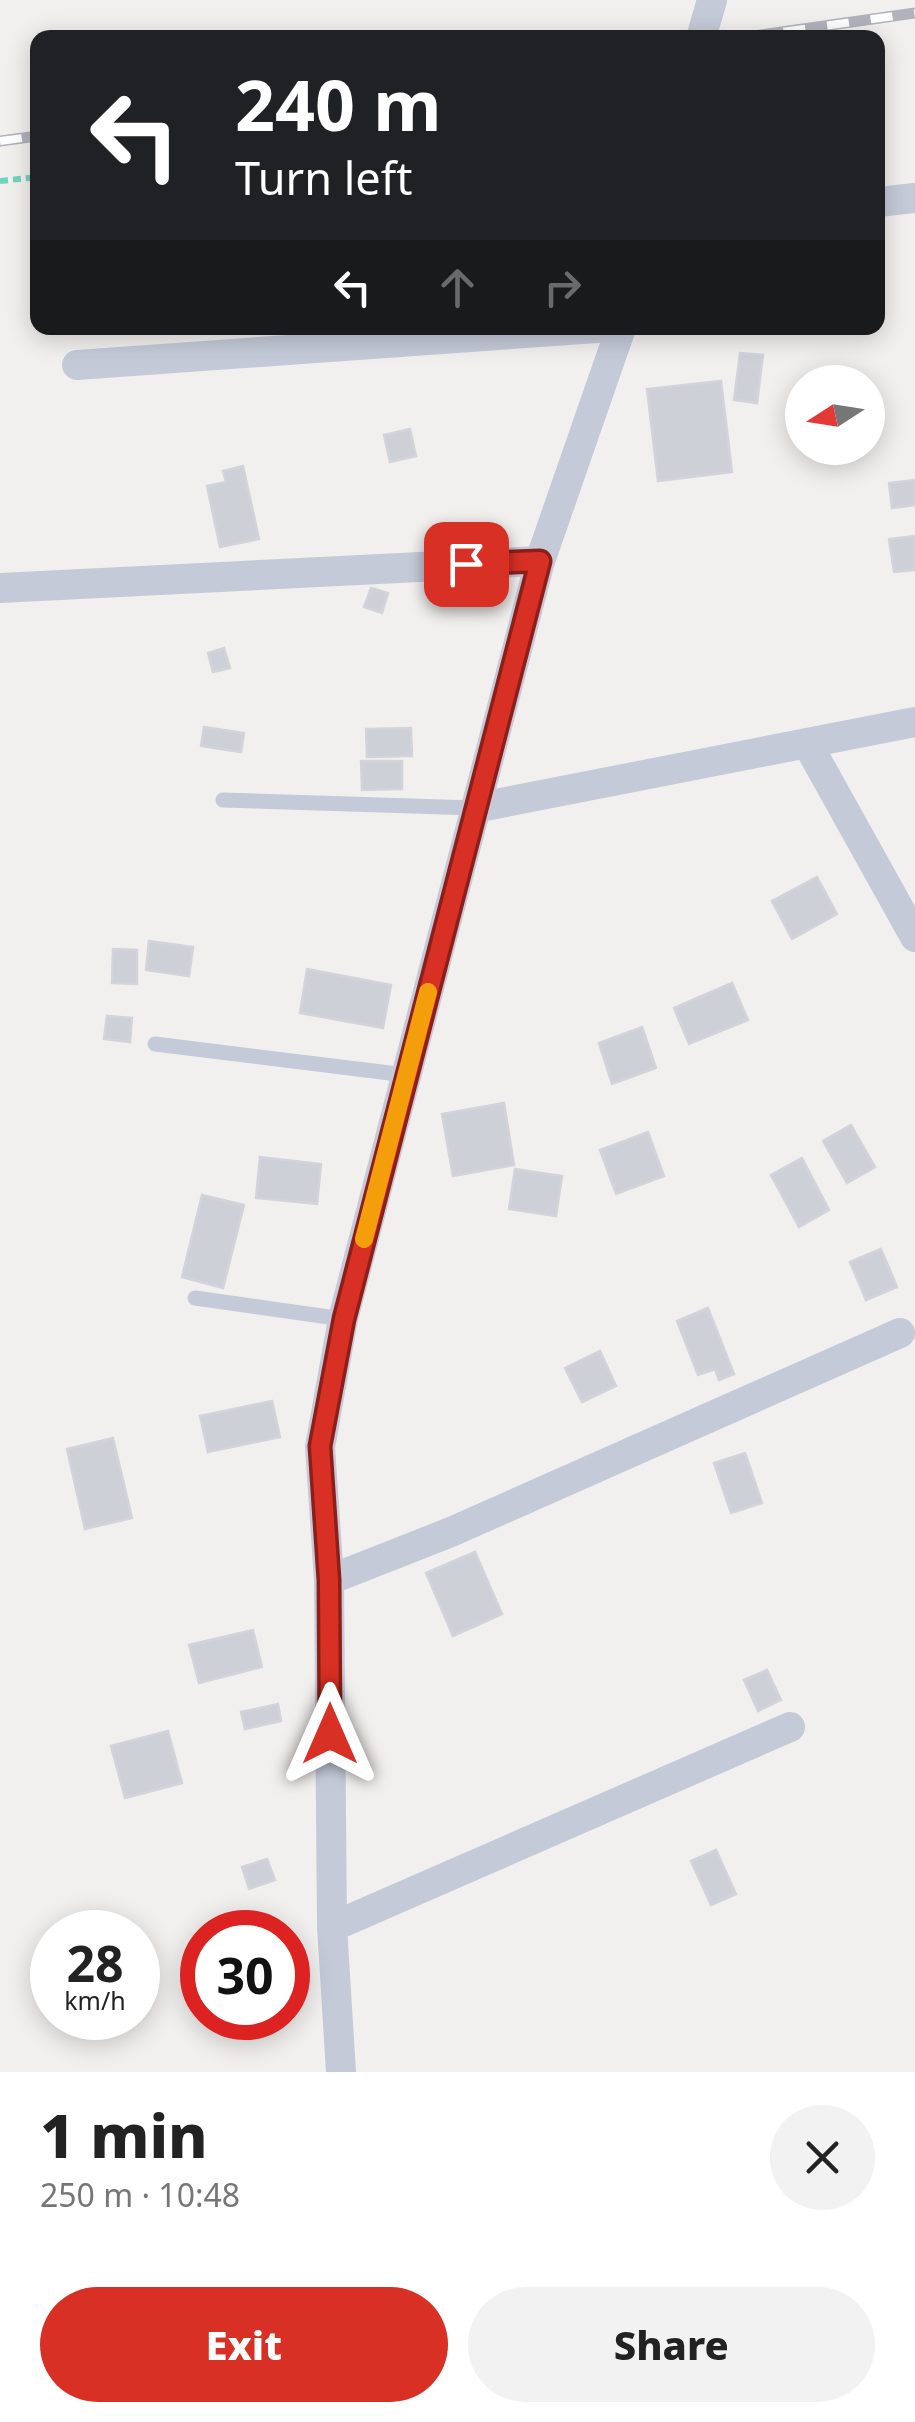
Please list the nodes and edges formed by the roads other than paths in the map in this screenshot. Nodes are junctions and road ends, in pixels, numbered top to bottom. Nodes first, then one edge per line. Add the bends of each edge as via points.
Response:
1 (712, 0) edge
2 (703, 30) edge
3 (915, 198) edge
4 (885, 201) edge
5 (500, 335) edge
6 (619, 335) edge
7 (78, 365) dead end
8 (540, 561) junction
9 (0, 588) edge
10 (915, 722) edge
11 (807, 744) junction
12 (223, 800) dead end
13 (475, 808) junction
14 (915, 938) edge
15 (155, 1044) dead end
16 (406, 1075) junction
17 (195, 1298) dead end
18 (344, 1319) junction
19 (900, 1334) dead end
20 (329, 1580) junction
21 (790, 1727) dead end
22 (332, 1927) junction
23 (341, 2072) edge

1 - 2 street
3 - 4 street
5 - 7 street
6 - 8 street
8 - 9 street
8 - 13 street
10 - 11 street
11 - 13 street
11 - 14 street
12 - 13 lane
13 - 16 street
15 - 16 lane
16 - 18 street
17 - 18 lane
18 - 20 street via 320,1446
19 - 20 street
20 - 22 street
21 - 22 street
22 - 23 street

